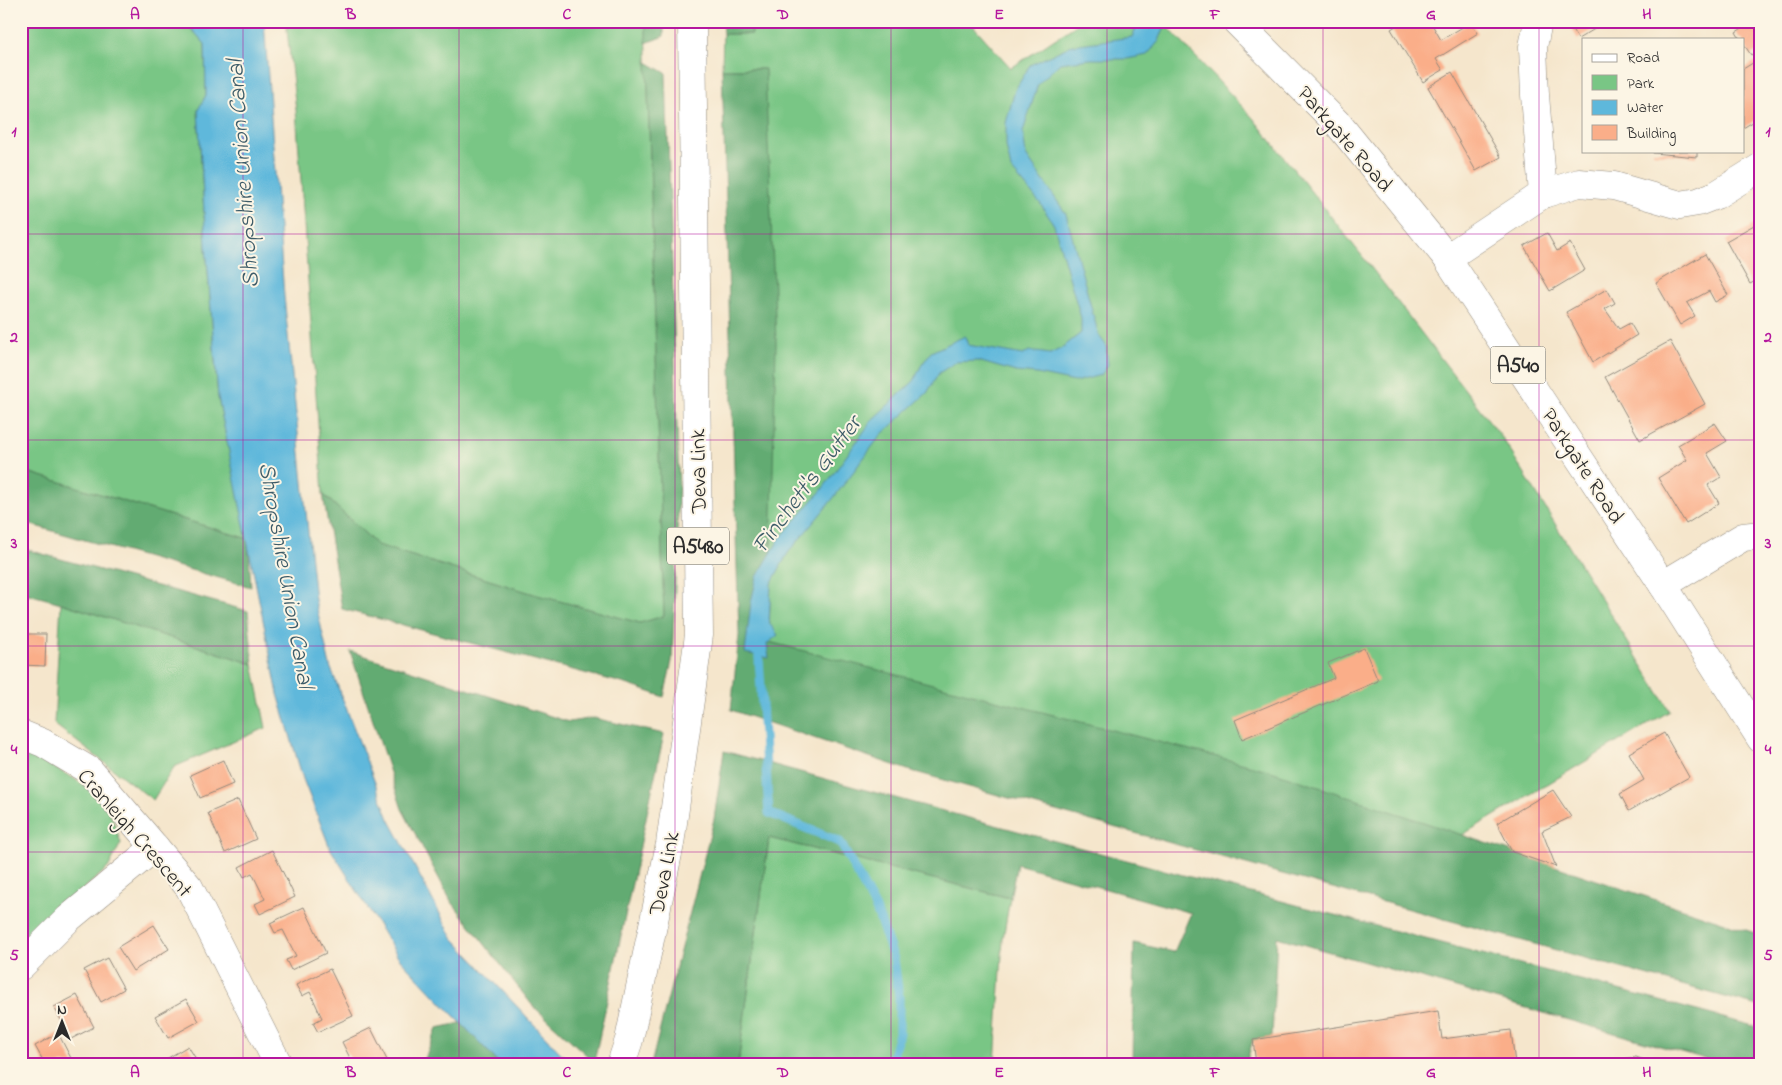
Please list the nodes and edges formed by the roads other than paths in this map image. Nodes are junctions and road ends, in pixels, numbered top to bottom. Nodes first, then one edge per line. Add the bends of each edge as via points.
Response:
1 (692, 21) edge
2 (1236, 21) edge
3 (1538, 21) edge
4 (1761, 167) edge
5 (1543, 194) junction
6 (1447, 258) junction
7 (1761, 535) edge
8 (1663, 585) junction
9 (21, 734) edge
10 (1761, 739) edge
11 (156, 847) junction
12 (21, 966) edge
13 (278, 1064) edge
14 (621, 1064) edge

1 - 14 main road, Deva Link / A5480 via 699,635 670,844 629,1040
2 - 6 main road, Parkgate Road / A540 via 1339,125
3 - 5 main road via 1533,56
4 - 5 main road via 1716,195 1680,205 1614,186 1579,183
5 - 6 main road
6 - 8 main road, Parkgate Road / A540
7 - 8 main road via 1743,537
8 - 10 main road, Parkgate Road / A540
9 - 11 main road, Cranleigh Crescent via 90,771
11 - 12 main road via 69,918
11 - 13 main road, Cranleigh Crescent via 189,887

